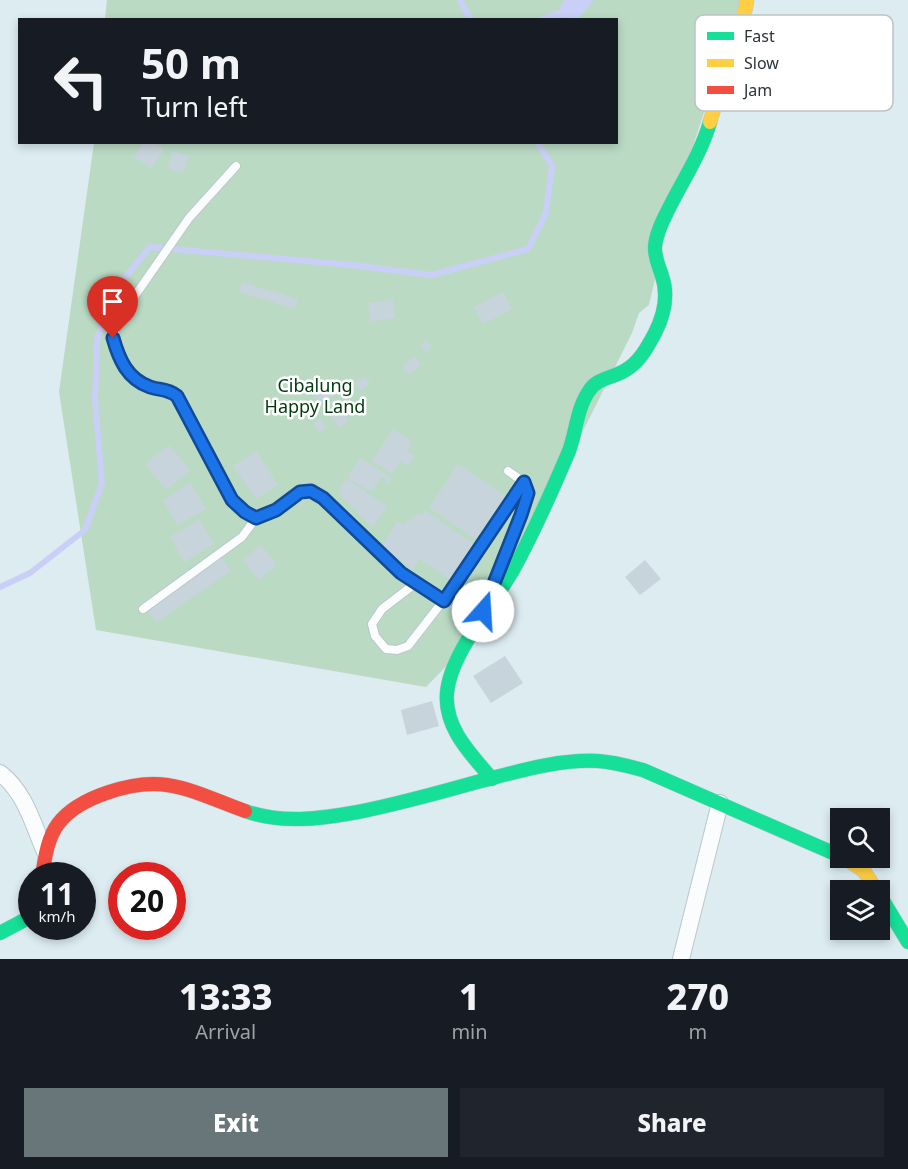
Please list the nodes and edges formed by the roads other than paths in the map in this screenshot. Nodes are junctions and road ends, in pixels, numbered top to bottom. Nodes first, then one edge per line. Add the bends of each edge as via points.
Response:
1 (747, 0) edge
2 (744, 15) edge
3 (713, 111) edge
4 (236, 166) dead end
5 (508, 471) dead end
6 (524, 482) junction
7 (256, 518) junction
8 (416, 583) junction
9 (444, 601) junction
10 (143, 609) dead end
11 (478, 626) junction
12 (0, 773) edge
13 (492, 779) junction
14 (720, 803) junction
15 (45, 852) junction
16 (830, 852) edge
17 (44, 862) edge
18 (860, 868) edge
19 (870, 880) edge
20 (890, 913) edge
21 (18, 925) edge
22 (0, 933) edge
23 (908, 942) edge
24 (681, 959) edge

1 - 2 street
3 - 11 street via 707,135 656,243 655,259 666,292 659,323 635,364 594,384 588,392 570,447 532,530 505,585
4 - 7 lane via 189,218 116,323 113,338 118,356 134,378 177,396 232,500
5 - 6 lane
6 - 9 lane
6 - 11 lane via 528,493 521,515
7 - 8 lane via 276,510 300,492 311,491
7 - 10 lane via 242,537
8 - 9 lane
8 - 9 lane via 382,609 372,624 375,636 386,649 408,646
11 - 13 street via 454,669 446,706 454,729
12 - 15 street via 21,795
13 - 14 street via 565,762 612,761
13 - 15 street via 396,804 306,820 261,815 176,786 143,784 77,806 52,831
14 - 16 street
14 - 24 street
15 - 17 street
18 - 19 street
20 - 23 street
21 - 22 street

